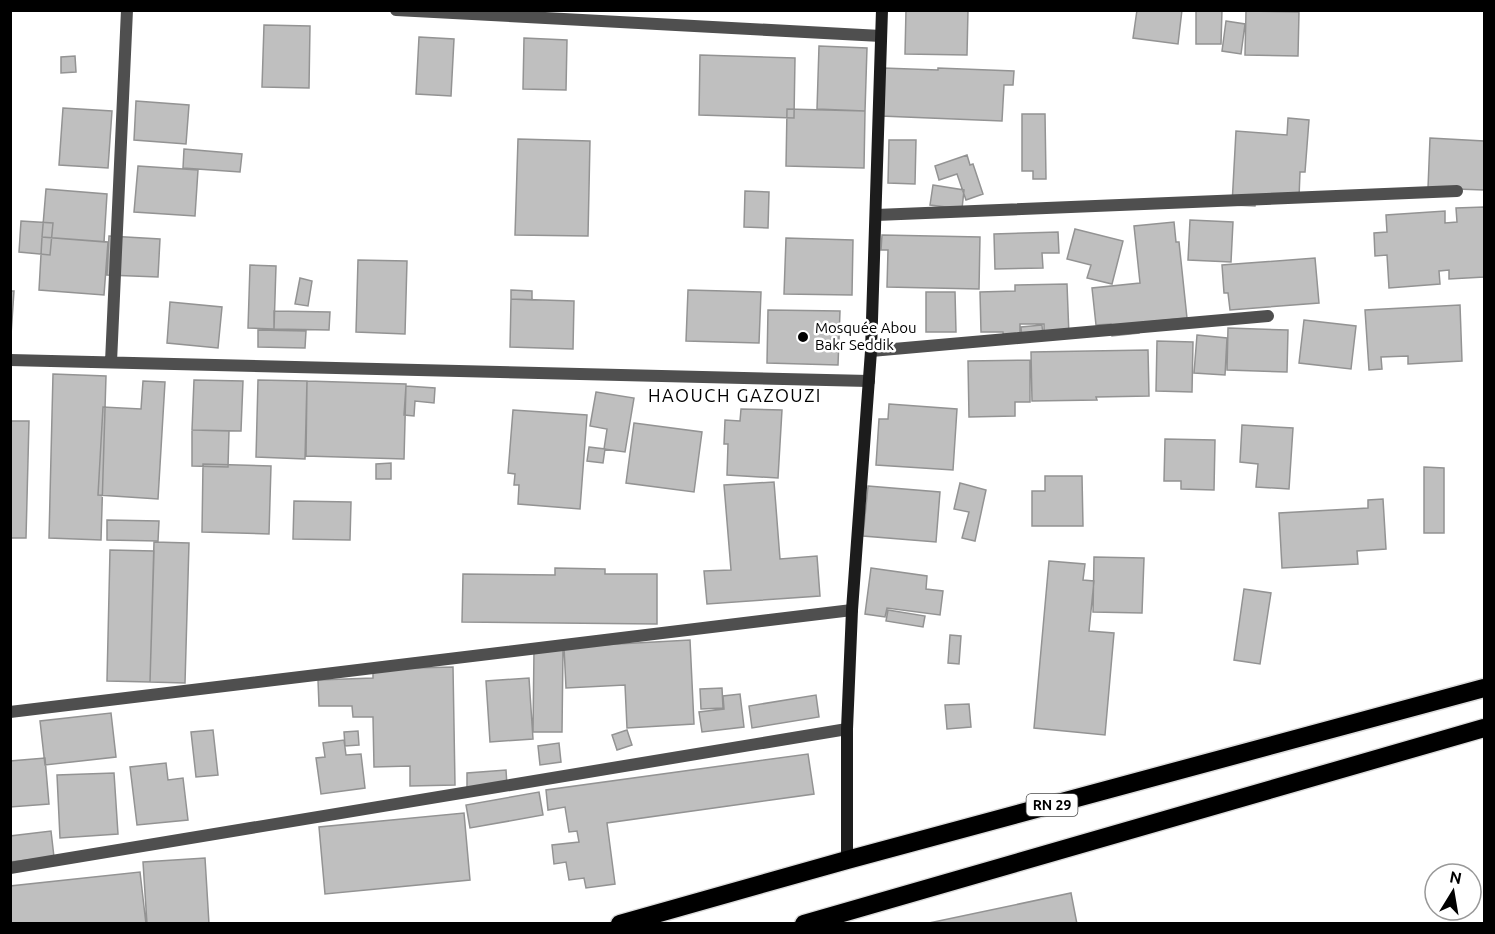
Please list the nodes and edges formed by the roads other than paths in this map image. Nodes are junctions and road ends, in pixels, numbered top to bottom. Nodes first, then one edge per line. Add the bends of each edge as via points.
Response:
1 (127, 10) edge
2 (396, 10) edge
3 (882, 10) edge
4 (881, 36) junction
5 (1456, 191) dead end
6 (876, 215) junction
7 (1268, 316) dead end
8 (871, 351) junction
9 (10, 360) edge
10 (111, 362) junction
11 (869, 381) junction
12 (852, 610) junction
13 (1485, 688) edge
14 (10, 712) edge
15 (1485, 728) edge
16 (847, 729) junction
17 (846, 860) junction
18 (10, 868) edge
19 (815, 922) edge
20 (620, 924) edge

1 - 10 street
2 - 4 street
3 - 4 street
4 - 6 street
5 - 6 street
6 - 8 street
7 - 8 street
8 - 11 street
9 - 10 street
10 - 11 street
11 - 12 street
12 - 14 street
12 - 16 street
13 - 17 highway, RN 29
15 - 19 highway
16 - 17 street
16 - 18 street
17 - 20 highway, RN 29

